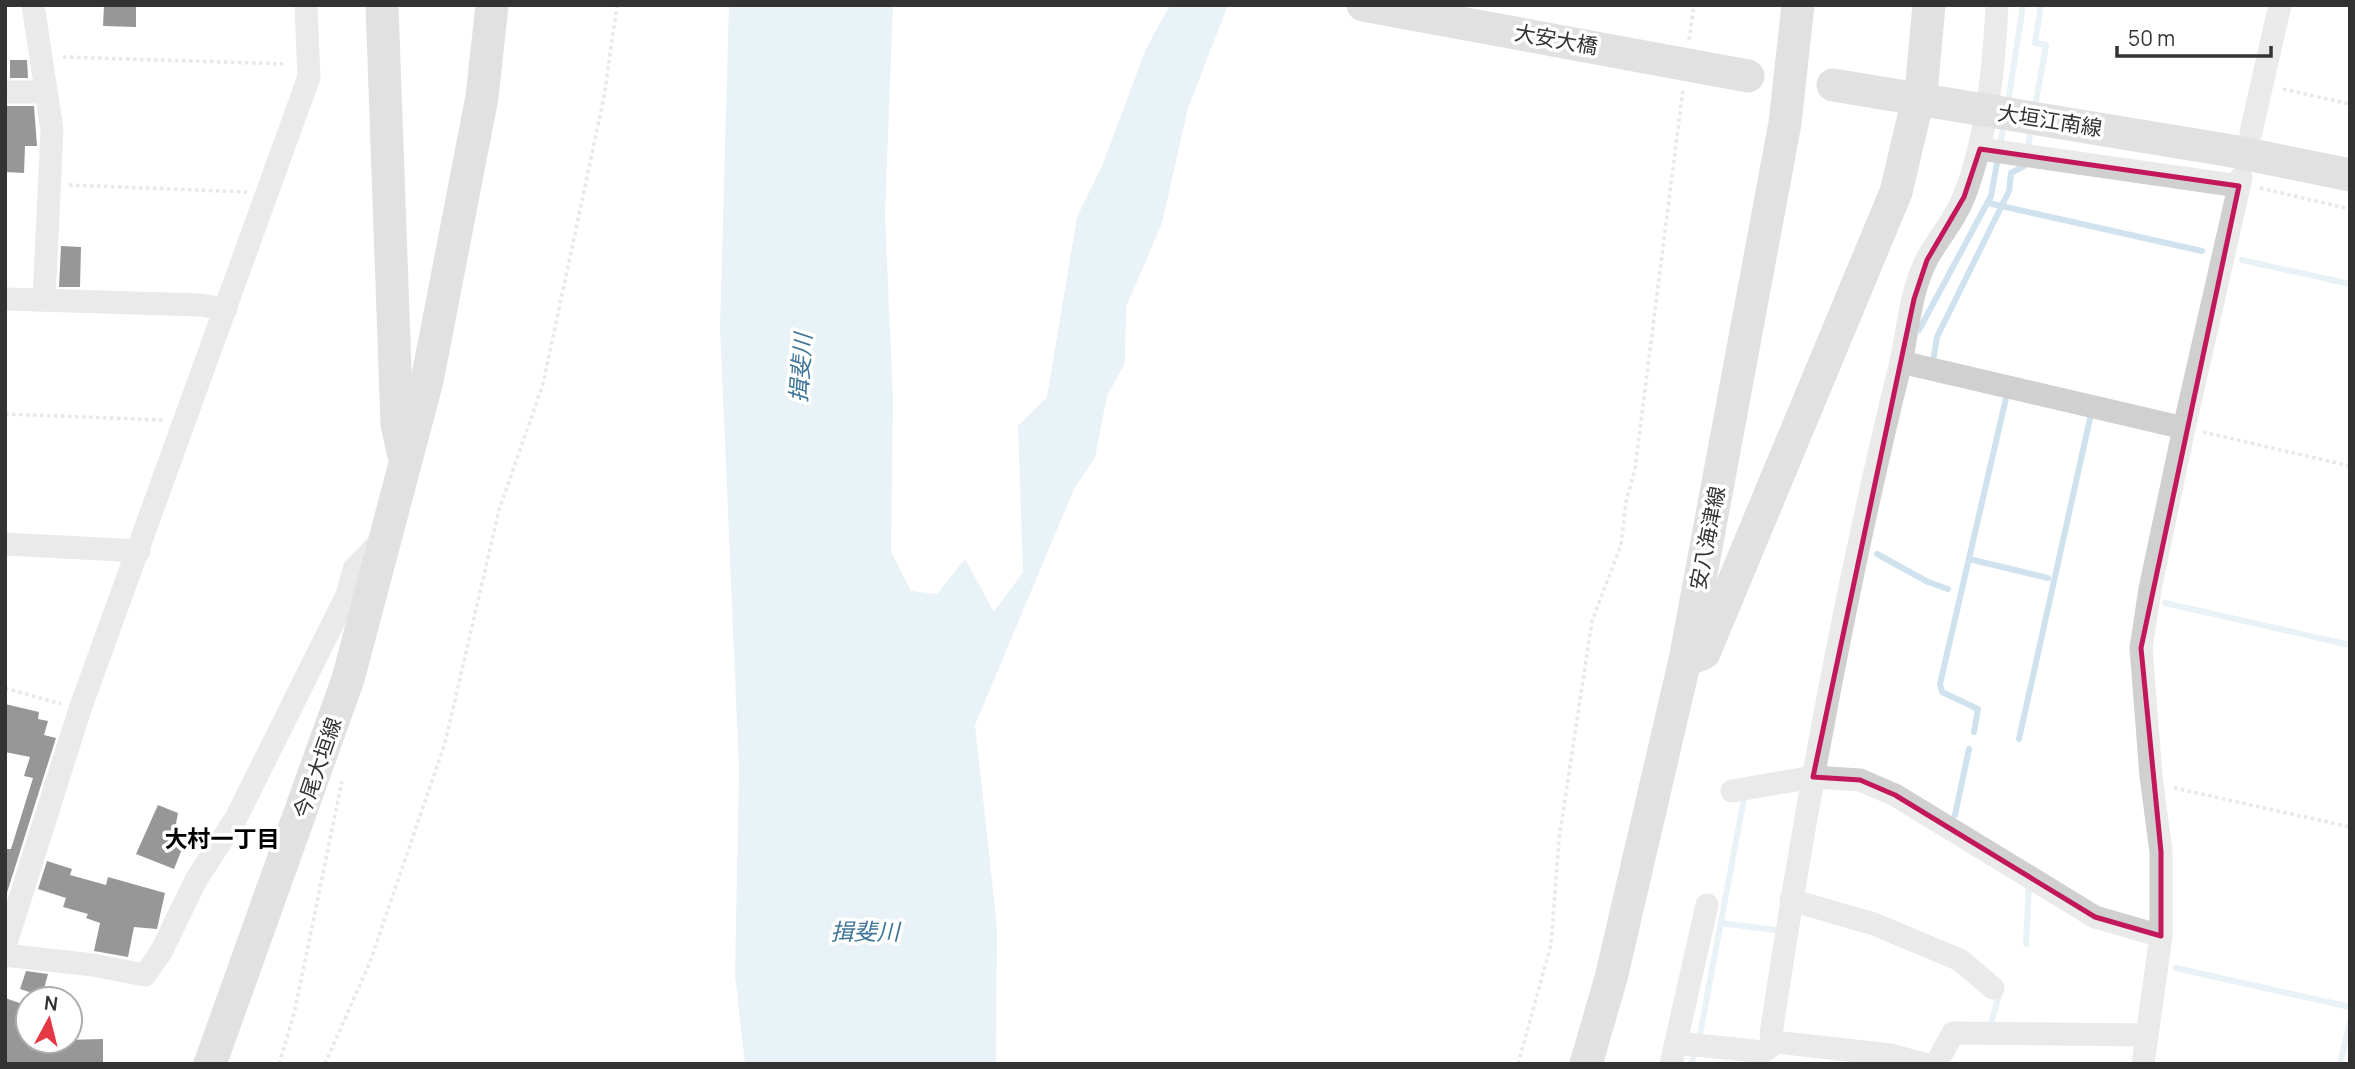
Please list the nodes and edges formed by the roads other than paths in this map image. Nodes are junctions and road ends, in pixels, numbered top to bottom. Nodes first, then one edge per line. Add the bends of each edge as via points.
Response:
1 (33, 5) edge
2 (306, 5) edge
3 (382, 5) edge
4 (492, 5) edge
5 (1363, 5) edge
6 (1798, 5) edge
7 (1929, 5) edge
8 (1997, 5) edge
9 (2280, 5) edge
10 (1748, 76) joint
11 (1790, 79) junction
12 (5, 92) edge
13 (45, 92) junction
14 (2251, 132) dead end
15 (1980, 149) junction
16 (2350, 175) edge
17 (5, 299) edge
18 (44, 300) junction
19 (226, 309) junction
20 (1901, 362) junction
21 (2184, 428) junction
22 (405, 465) junction
23 (386, 536) junction
24 (5, 544) edge
25 (139, 551) junction
26 (1685, 660) junction
27 (1814, 777) junction
28 (1732, 791) dead end
29 (1791, 900) junction
30 (1707, 905) dead end
31 (2161, 936) junction
32 (5, 946) edge
33 (5, 956) edge
34 (1993, 988) dead end
35 (2147, 1035) junction
36 (1776, 1042) junction
37 (1674, 1054) edge
38 (209, 1064) edge
39 (1586, 1064) edge
40 (1924, 1064) edge
41 (1936, 1064) edge
42 (2143, 1064) edge

1 - 13 street
2 - 19 street via 309,77
3 - 22 main road via 397,424
4 - 22 main road, 今尾大垣線 via 482,97 427,381
5 - 10 main road, 大安大橋, bridge
6 - 11 main road, 安八海津線
7 - 26 main road via 1922,82 1888,213 1703,653
8 - 15 street
9 - 14 street
10 - 11 main road, 大垣江南線
11 - 16 main road, 大垣江南線, bridge via 2232,151
11 - 26 main road, 安八海津線
12 - 13 street
13 - 18 street via 52,130
15 - 20 street via 1964,197 1927,260
15 - 21 street via 2240,182
17 - 18 street
18 - 19 street
19 - 25 street
20 - 21 street
20 - 27 street via 1838,640
21 - 31 street via 2141,649 2161,852
22 - 23 main road, 今尾大垣線
23 - 33 street via 354,569 347,595 236,818 196,880 145,975
23 - 38 main road, 今尾大垣線 via 348,679
24 - 25 street
25 - 32 street via 80,709
26 - 39 main road, 安八海津線 via 1611,978
27 - 28 street
27 - 29 street
27 - 31 street via 1860,780 1895,795 2095,918
29 - 34 street via 1874,924 1960,960
29 - 36 street via 1772,1034
30 - 37 street
31 - 35 street
35 - 41 street via 1953,1032
35 - 42 street
36 - 37 street via 1763,1052
36 - 40 street via 1891,1055

